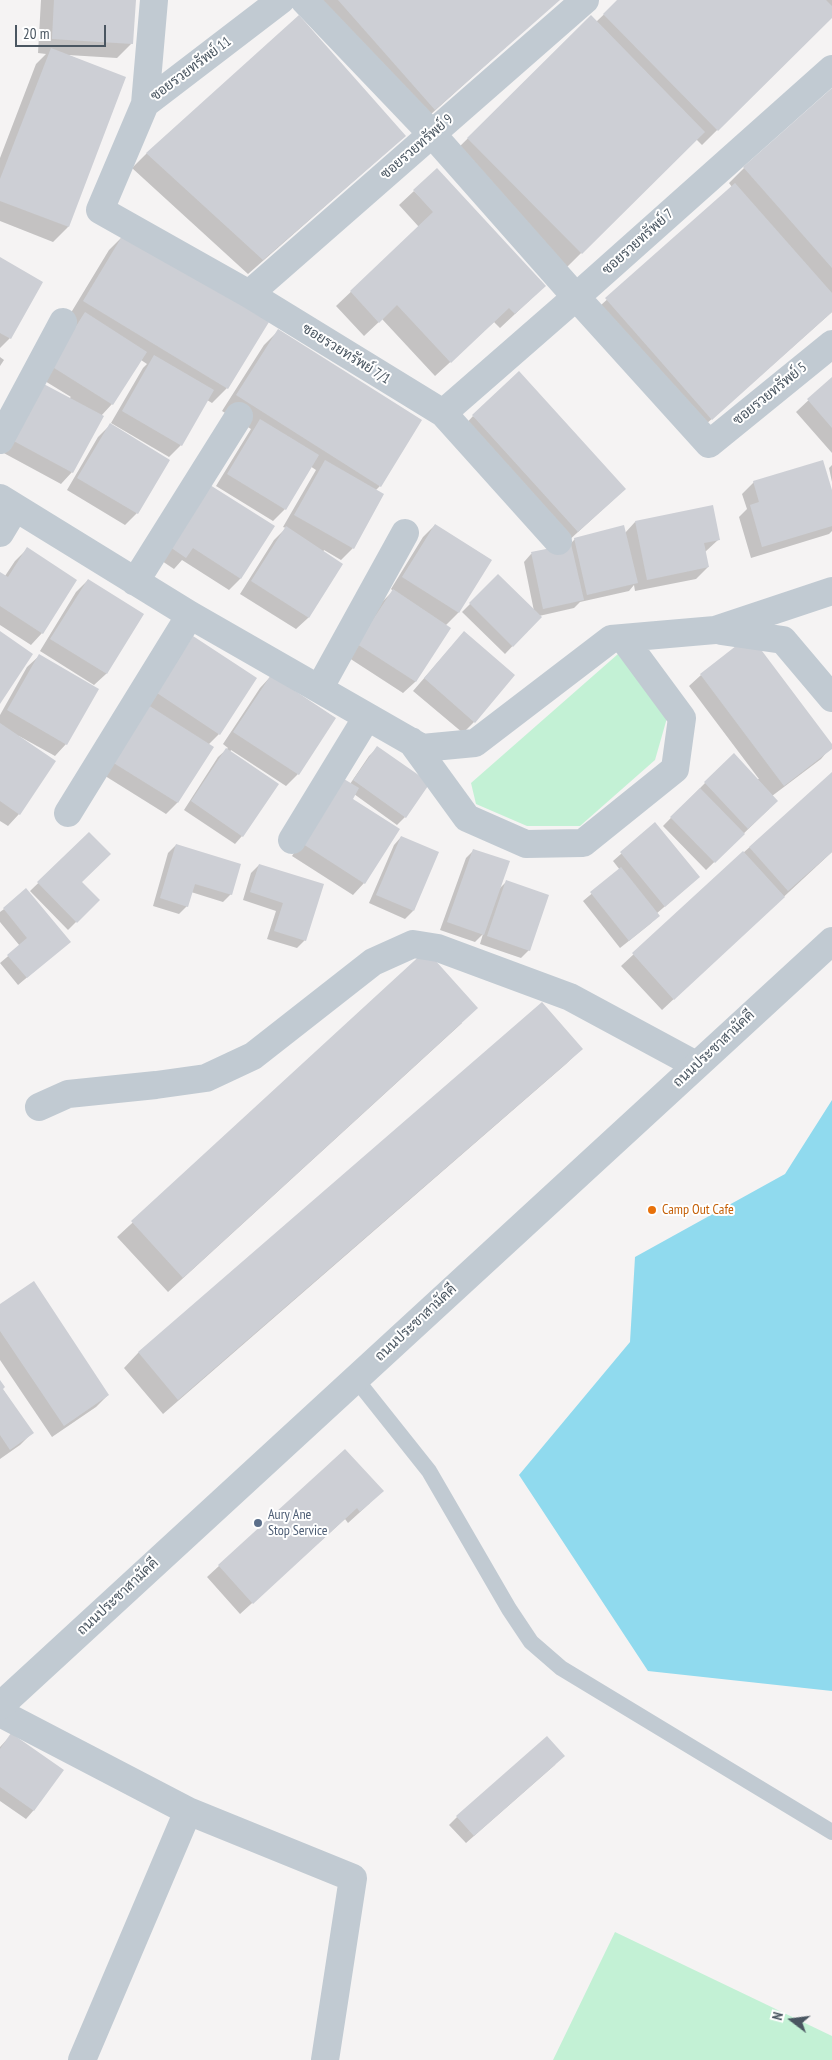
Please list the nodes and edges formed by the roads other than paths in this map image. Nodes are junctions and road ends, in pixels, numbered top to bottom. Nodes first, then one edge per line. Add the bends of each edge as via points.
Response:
1 (154, 0) edge
2 (281, 0) edge
3 (304, 0) edge
4 (585, 0) edge
5 (832, 69) edge
6 (144, 104) junction
7 (432, 134) junction
8 (100, 210) joint
9 (249, 294) junction
10 (576, 297) junction
11 (63, 322) dead end
12 (832, 344) edge
13 (443, 413) junction
14 (239, 416) dead end
15 (0, 440) edge
16 (7, 503) edge
17 (0, 533) edge
18 (405, 533) dead end
19 (558, 540) dead end
20 (135, 582) junction
21 (832, 592) edge
22 (190, 615) junction
23 (715, 630) junction
24 (623, 638) junction
25 (319, 689) junction
26 (832, 698) edge
27 (367, 717) junction
28 (411, 742) junction
29 (68, 813) dead end
30 (292, 840) dead end
31 (832, 941) edge
32 (696, 1065) junction
33 (39, 1107) dead end
34 (355, 1378) junction
35 (0, 1706) edge
36 (0, 1713) edge
37 (188, 1811) junction
38 (832, 1832) edge
39 (82, 2060) edge
40 (325, 2060) edge

1 - 6 street
2 - 6 street, ซอยรวยทรัพย์ 11
3 - 7 street
4 - 7 street, ซอยรวยทรัพย์ 9
5 - 10 street, ซอยรวยทรัพย์ 7
6 - 8 street, ซอยรวยทรัพย์ 11
7 - 9 street, ซอยรวยทรัพย์ 9
7 - 10 street
8 - 9 street, ซอยรวยทรัพย์ 7/1
9 - 13 street, ซอยรวยทรัพย์ 7/1
10 - 12 street, ซอยรวยทรัพย์ 5 via 709,444
10 - 13 street, ซอยรวยทรัพย์ 7
11 - 15 street
13 - 19 street, ซอยรวยทรัพย์ 7/1
14 - 20 street
16 - 17 street
16 - 20 street
18 - 25 street
20 - 22 street
21 - 23 street
22 - 25 street
22 - 29 street
23 - 24 street
23 - 26 street via 783,640
24 - 28 street via 611,640 475,743 422,748
24 - 28 street via 682,718 675,768 583,843 526,844 467,818
25 - 27 street
27 - 28 street
27 - 30 street
31 - 32 street, ถนนประชาสามัคคี
32 - 33 street via 570,997 438,948 413,944 373,962 253,1056 206,1078 68,1094
32 - 34 street, ถนนประชาสามัคคี
34 - 35 street, ถนนประชาสามัคคี
34 - 38 lane via 429,1471 531,1642 561,1668
36 - 37 street
37 - 39 street
37 - 40 street via 353,1878

